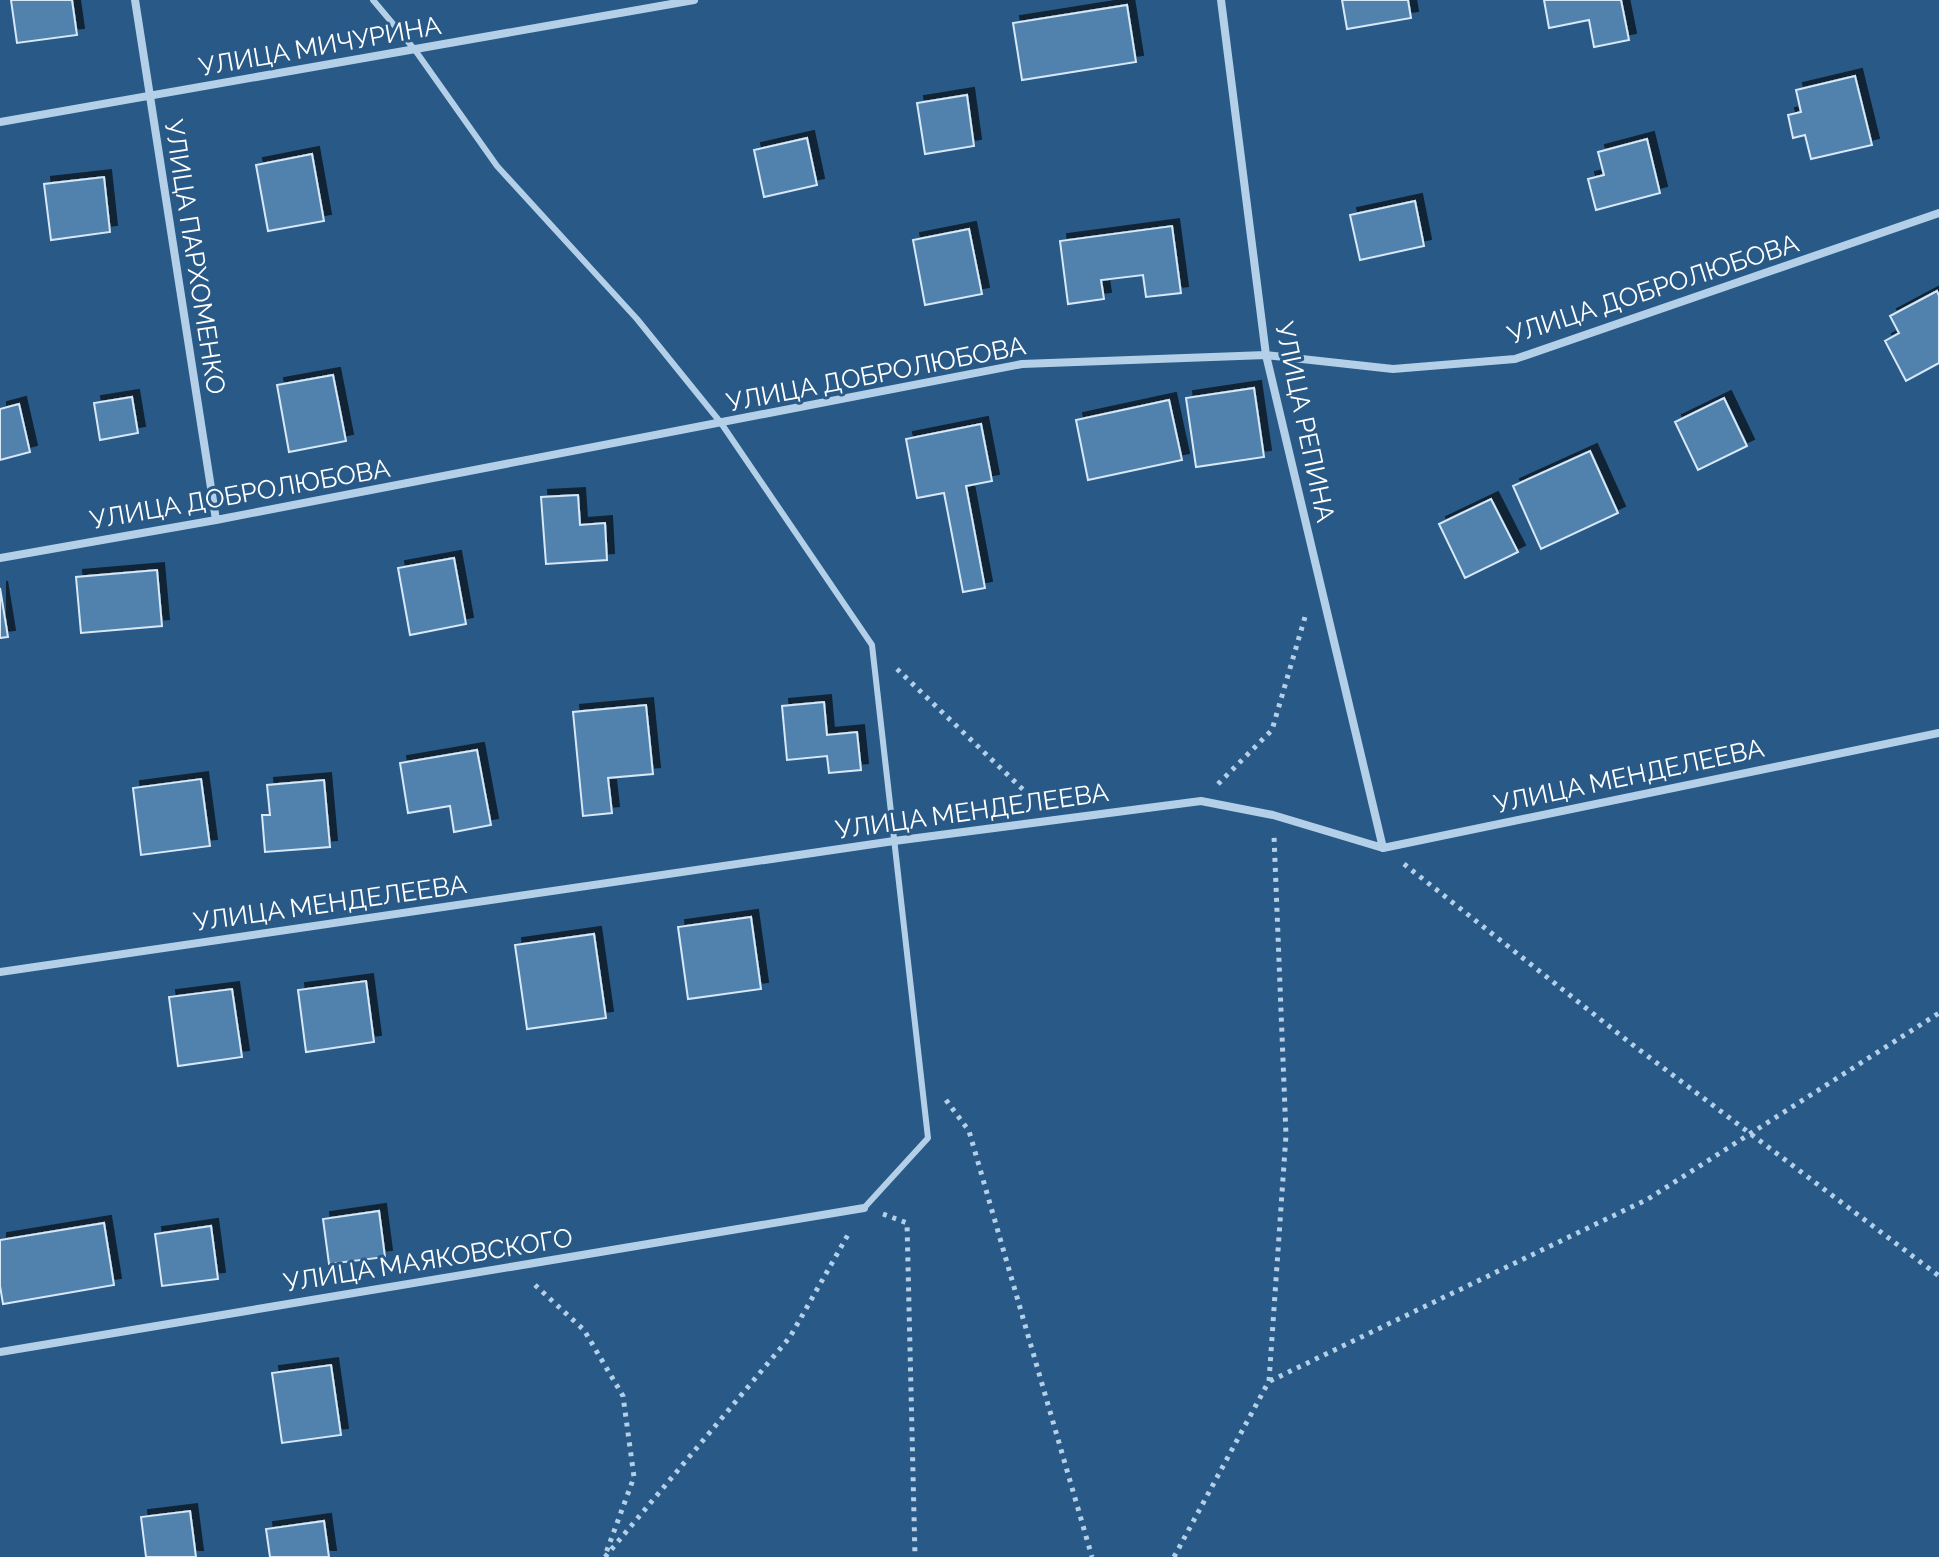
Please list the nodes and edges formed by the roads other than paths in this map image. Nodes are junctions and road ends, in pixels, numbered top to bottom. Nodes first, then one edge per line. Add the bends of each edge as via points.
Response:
1 (135, 0) edge
2 (373, 0) edge
3 (694, 0) edge
4 (1221, 0) edge
5 (415, 50) junction
6 (149, 95) junction
7 (0, 122) edge
8 (1939, 213) edge
9 (1266, 355) junction
10 (721, 423) junction
11 (216, 520) junction
12 (0, 558) edge
13 (1939, 733) edge
14 (894, 841) junction
15 (1383, 848) junction
16 (0, 972) edge
17 (864, 1208) joint
18 (0, 1352) edge

1 - 6 street, УЛИЦА ПАРХОМЕНКО
2 - 5 lane
3 - 5 street, УЛИЦА МИЧУРИНА
4 - 9 street, УЛИЦА РЕПИНА
5 - 6 street, УЛИЦА МИЧУРИНА
5 - 10 lane via 497,166 637,319
6 - 7 street, УЛИЦА МИЧУРИНА
6 - 11 street, УЛИЦА ПАРХОМЕНКО
8 - 9 street, УЛИЦА ДОБРОЛЮБОВА via 1515,359 1393,369
9 - 10 street, УЛИЦА ДОБРОЛЮБОВА via 1022,364
9 - 15 street, УЛИЦА РЕПИНА
10 - 11 street, УЛИЦА ДОБРОЛЮБОВА
10 - 14 lane via 872,645
11 - 12 street, УЛИЦА ДОБРОЛЮБОВА
13 - 15 street, УЛИЦА МЕНДЕЛЕЕВА
14 - 15 street, УЛИЦА МЕНДЕЛЕЕВА via 1201,801 1273,815
14 - 16 street, УЛИЦА МЕНДЕЛЕЕВА
14 - 17 lane via 928,1138
17 - 18 street, УЛИЦА МАЯКОВСКОГО

